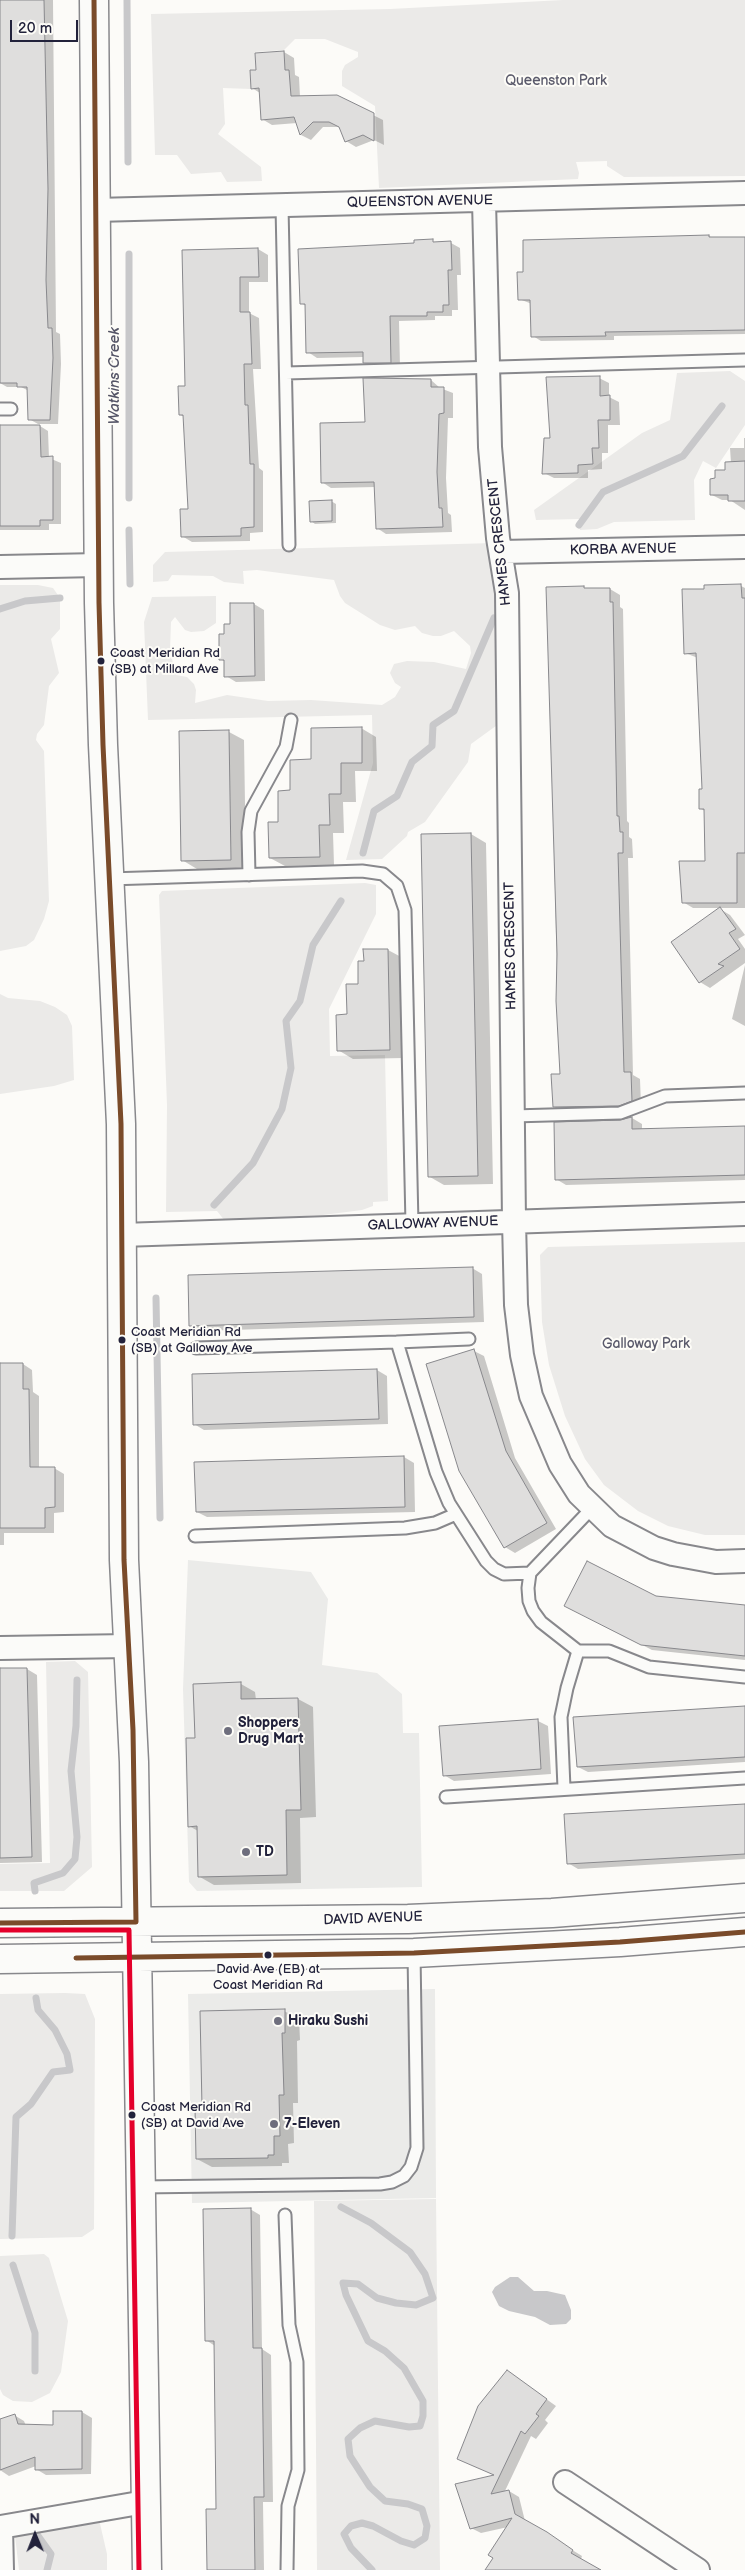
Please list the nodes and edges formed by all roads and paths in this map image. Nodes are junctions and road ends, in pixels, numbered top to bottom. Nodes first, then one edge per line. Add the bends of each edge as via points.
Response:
1 (94, 0) edge
2 (745, 193) edge
3 (484, 201) junction
4 (282, 206) junction
5 (96, 210) junction
6 (745, 360) edge
7 (487, 366) junction
8 (286, 373) junction
9 (289, 545) dead end
10 (745, 547) edge
11 (501, 552) junction
12 (99, 565) junction
13 (0, 567) edge
14 (291, 720) dead end
15 (249, 875) junction
16 (109, 879) junction
17 (745, 1092) edge
18 (513, 1116) junction
19 (745, 1214) edge
20 (514, 1221) junction
21 (412, 1224) junction
22 (122, 1235) junction
23 (470, 1339) dead end
24 (397, 1342) junction
25 (196, 1348) dead end
26 (593, 1507) junction
27 (456, 1514) junction
28 (194, 1536) dead end
29 (745, 1561) edge
30 (530, 1573) junction
31 (129, 1646) junction
32 (0, 1648) edge
33 (578, 1651) junction
34 (745, 1678) edge
35 (745, 1778) edge
36 (564, 1788) junction
37 (446, 1797) dead end
38 (745, 1898) edge
39 (136, 1922) junction
40 (0, 1923) edge
41 (745, 1932) edge
42 (414, 1953) junction
43 (137, 1958) junction
44 (0, 1959) edge
45 (140, 2187) junction
46 (285, 2215) dead end
47 (565, 2482) dead end
48 (145, 2502) junction
49 (2, 2570) edge
50 (147, 2570) edge
51 (287, 2570) edge
52 (698, 2570) edge

1 - 5 main road
2 - 3 street, QUEENSTON AVENUE
3 - 4 street, QUEENSTON AVENUE
3 - 7 street, HAMES CRESCENT
4 - 5 street, QUEENSTON AVENUE
4 - 8 lane
5 - 12 main road
6 - 7 lane
7 - 8 lane
7 - 11 street, HAMES CRESCENT via 490,447
8 - 9 lane
10 - 11 street, KORBA AVENUE
11 - 18 street, HAMES CRESCENT via 507,593
12 - 13 street
12 - 16 main road
14 - 15 lane via 286,747 251,812
15 - 16 lane
15 - 21 lane via 375,872 391,880 402,894 405,910
16 - 22 main road via 118,1033
17 - 18 lane via 665,1096 620,1113
18 - 20 street, HAMES CRESCENT
19 - 20 street, GALLOWAY AVENUE
20 - 21 street, GALLOWAY AVENUE
20 - 26 street, HAMES CRESCENT via 517,1326 531,1396 560,1464 579,1494
21 - 22 street, GALLOWAY AVENUE
22 - 31 main road via 124,1560
23 - 24 lane
24 - 25 lane
24 - 27 lane via 436,1472
26 - 29 street, HAMES CRESCENT via 612,1526 654,1548 691,1559
26 - 30 lane
27 - 28 lane via 435,1523 413,1527
27 - 30 lane via 494,1569 504,1574
30 - 33 lane via 528,1588 533,1611
31 - 32 street
31 - 39 main road
33 - 34 lane via 608,1651 638,1664 661,1669
33 - 36 lane via 561,1717
35 - 36 lane
36 - 37 lane
38 - 39 main road, DAVID AVENUE via 456,1917
39 - 40 main road, DAVID AVENUE
39 - 43 main road
41 - 42 main road
42 - 43 main road
42 - 45 lane via 417,2148 404,2176 380,2184
43 - 44 main road
43 - 45 main road
45 - 48 main road
46 - 51 lane via 289,2325 297,2362 298,2470 288,2506
47 - 52 street
48 - 49 street via 1,2526
48 - 50 main road

